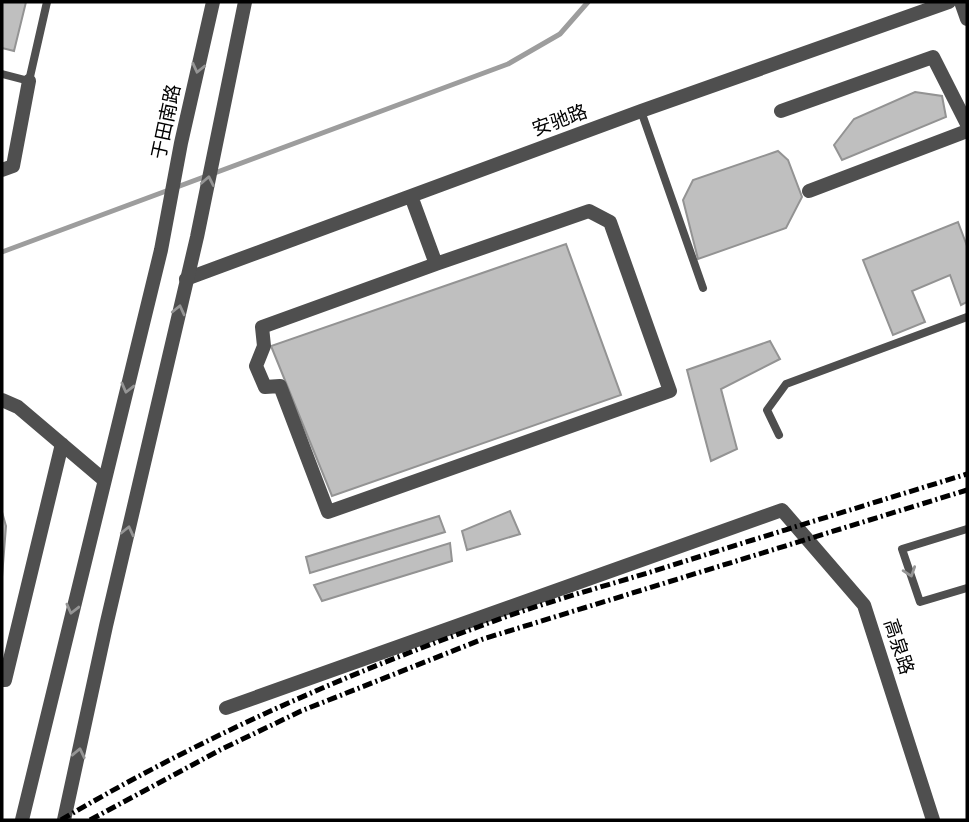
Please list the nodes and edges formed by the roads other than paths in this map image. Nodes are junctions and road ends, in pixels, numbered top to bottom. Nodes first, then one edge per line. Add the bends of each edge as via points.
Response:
1 (47, 2) edge
2 (213, 2) edge
3 (245, 2) edge
4 (949, 2) edge
5 (961, 2) edge
6 (967, 19) edge
7 (2, 74) edge
8 (29, 81) junction
9 (641, 111) junction
10 (781, 111) dead end
11 (967, 124) edge
12 (967, 131) edge
13 (2, 170) edge
14 (809, 191) dead end
15 (411, 196) junction
16 (436, 264) junction
17 (186, 279) junction
18 (704, 288) dead end
19 (967, 317) edge
20 (2, 400) edge
21 (779, 435) dead end
22 (62, 444) junction
23 (104, 480) junction
24 (967, 529) edge
25 (967, 588) edge
26 (2, 681) edge
27 (226, 708) dead end
28 (22, 820) edge
29 (64, 820) edge
30 (933, 820) edge

1 - 8 lane
2 -> 23 street, 于田南路 via 161,250
17 -> 3 street
4 - 9 street, 安驰路
5 - 6 street
7 - 8 lane
8 - 13 street via 13,166
9 - 15 street, 安驰路
9 - 18 lane
10 - 11 street via 933,57
12 - 14 street
15 - 16 street
15 - 17 street, 安驰路
16 - 16 street via 589,211 610,222 670,391 328,512 281,386 265,387 256,366 264,346 262,327
29 -> 17 street
19 - 21 lane via 786,384 767,410
20 - 22 street via 18,407
22 - 23 street
22 - 26 street
23 -> 28 street, 于田南路
24 -> 25 lane via 902,549 920,602
27 - 30 street, 高泉路 via 782,510 864,605

